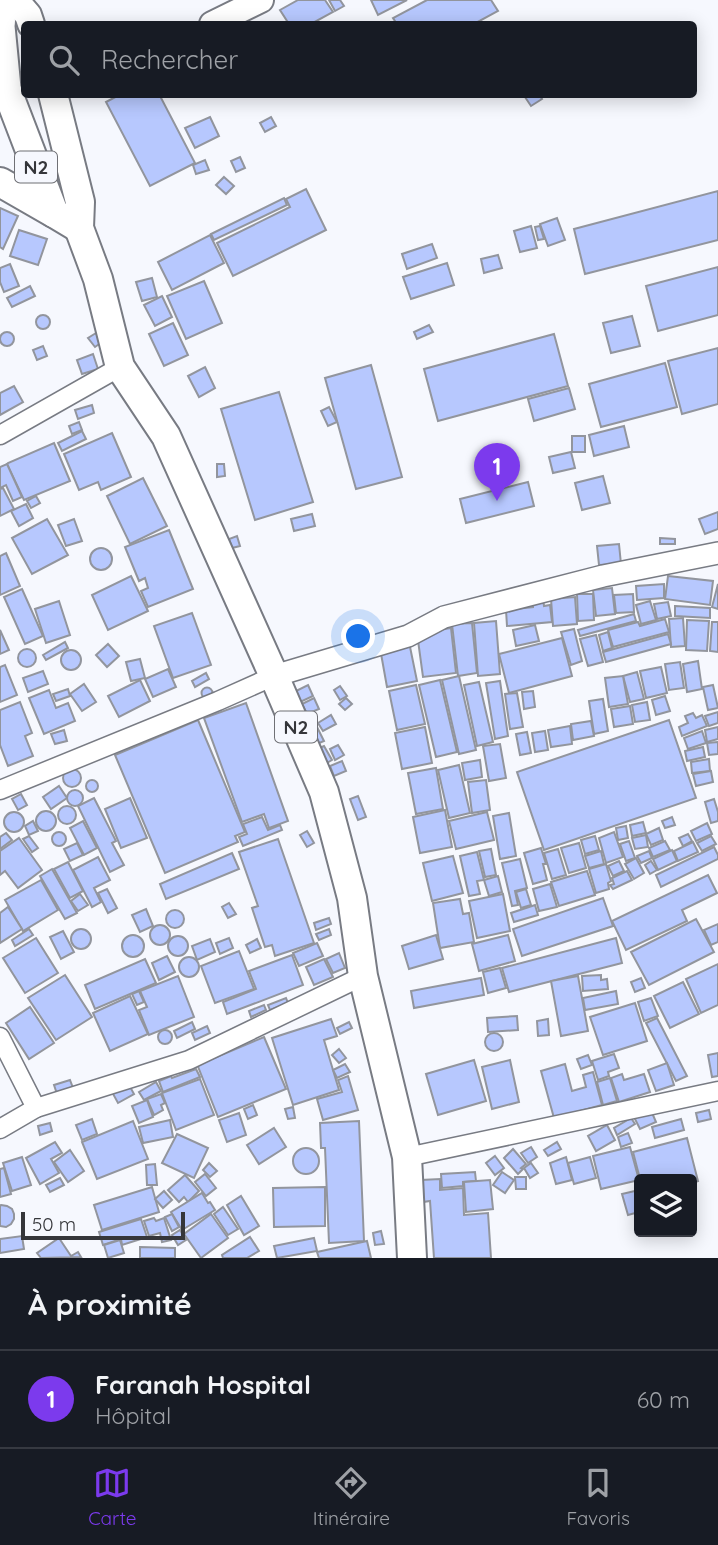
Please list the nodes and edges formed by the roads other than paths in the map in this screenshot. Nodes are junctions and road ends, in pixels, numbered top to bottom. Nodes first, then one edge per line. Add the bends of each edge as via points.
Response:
1 (5, 0) edge
2 (15, 0) edge
3 (261, 0) edge
4 (0, 21) edge
5 (30, 21) edge
6 (218, 21) edge
7 (11, 92) edge
8 (60, 100) edge
9 (11, 135) edge
10 (0, 182) edge
11 (54, 213) junction
12 (79, 229) junction
13 (120, 367) junction
14 (0, 435) edge
15 (718, 553) edge
16 (274, 676) junction
17 (0, 790) edge
18 (363, 976) junction
19 (0, 1037) edge
20 (718, 1091) edge
21 (36, 1108) junction
22 (0, 1129) edge
23 (407, 1157) junction
24 (412, 1258) edge

1 - 4 main road, N2
2 - 5 main road
3 - 6 main road
4 - 7 main road, N2
7 - 9 highway, N2
8 - 9 highway, N2
8 - 12 highway, N2 via 80,202
9 - 11 highway, N2
10 - 11 highway
11 - 12 highway, N2
12 - 13 highway, N2 via 98,279
13 - 14 street
13 - 16 highway, N2 via 166,436
15 - 16 street via 603,576 444,617 408,636
16 - 17 street
16 - 18 highway, N2 via 324,792 352,898
18 - 21 street via 189,1060
18 - 23 highway, N2
19 - 21 street
20 - 23 street
21 - 22 street
23 - 24 highway, N2

